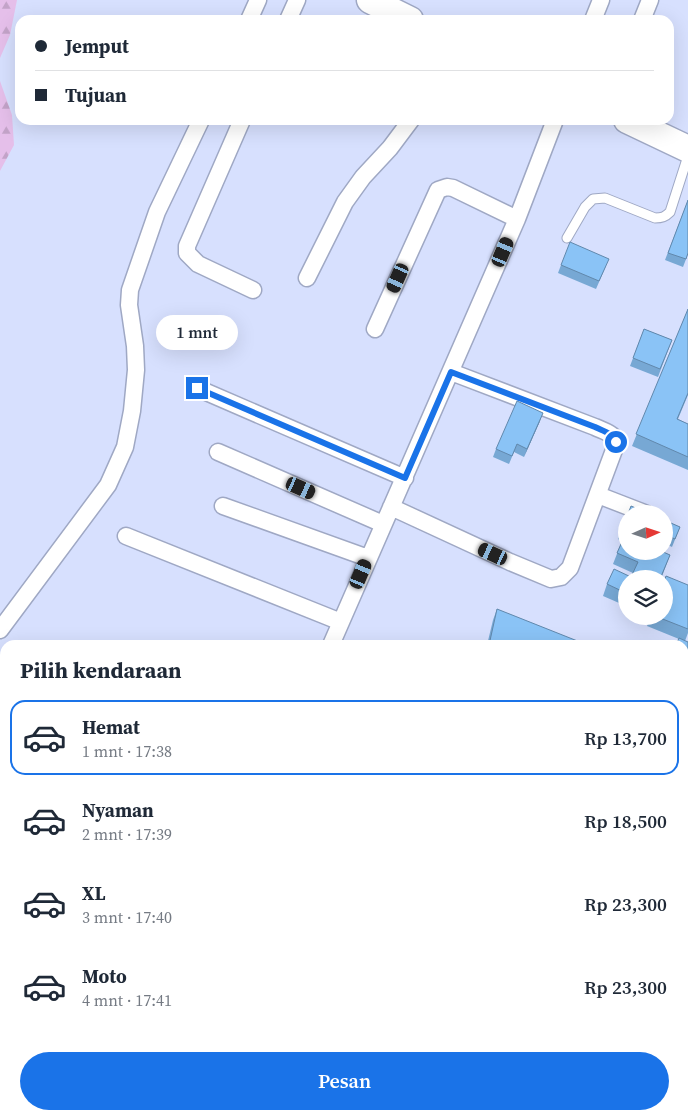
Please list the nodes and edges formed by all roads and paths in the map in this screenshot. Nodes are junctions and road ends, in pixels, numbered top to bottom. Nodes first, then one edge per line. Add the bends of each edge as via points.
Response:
1 (258, 0) edge
2 (297, 0) edge
3 (370, 0) edge
4 (601, 0) edge
5 (650, 0) edge
6 (251, 15) edge
7 (290, 15) edge
8 (400, 15) edge
9 (596, 15) edge
10 (644, 15) edge
11 (199, 125) edge
12 (240, 125) edge
13 (407, 125) edge
14 (554, 125) edge
15 (638, 125) edge
16 (688, 149) edge
17 (688, 156) edge
18 (517, 220) junction
19 (567, 238) dead end
20 (307, 278) dead end
21 (252, 290) dead end
22 (375, 329) dead end
23 (451, 372) junction
24 (197, 388) dead end
25 (218, 452) dead end
26 (405, 478) junction
27 (598, 495) junction
28 (624, 505) edge
29 (223, 506) dead end
30 (391, 507) junction
31 (383, 524) junction
32 (126, 536) dead end
33 (368, 558) junction
34 (341, 622) junction
35 (0, 630) edge
36 (333, 640) edge

1 - 6 street
2 - 7 street
3 - 8 main road
4 - 9 street
5 - 10 street
11 - 35 street via 157,212 130,290 136,370 125,447 108,485
12 - 21 street via 187,246 187,253 198,264
13 - 20 street via 344,202
14 - 18 street
15 - 16 main road
17 - 19 lane via 666,216 656,218 605,198 593,199
18 - 22 street via 453,188 438,190
18 - 23 street
23 - 26 street
23 - 27 street via 595,427 615,438
24 - 26 street
25 - 31 street
26 - 30 street
27 - 28 street
27 - 30 street via 570,568 561,577 551,578
29 - 33 street
30 - 31 street
31 - 33 street
32 - 34 street
33 - 34 street
34 - 36 street

